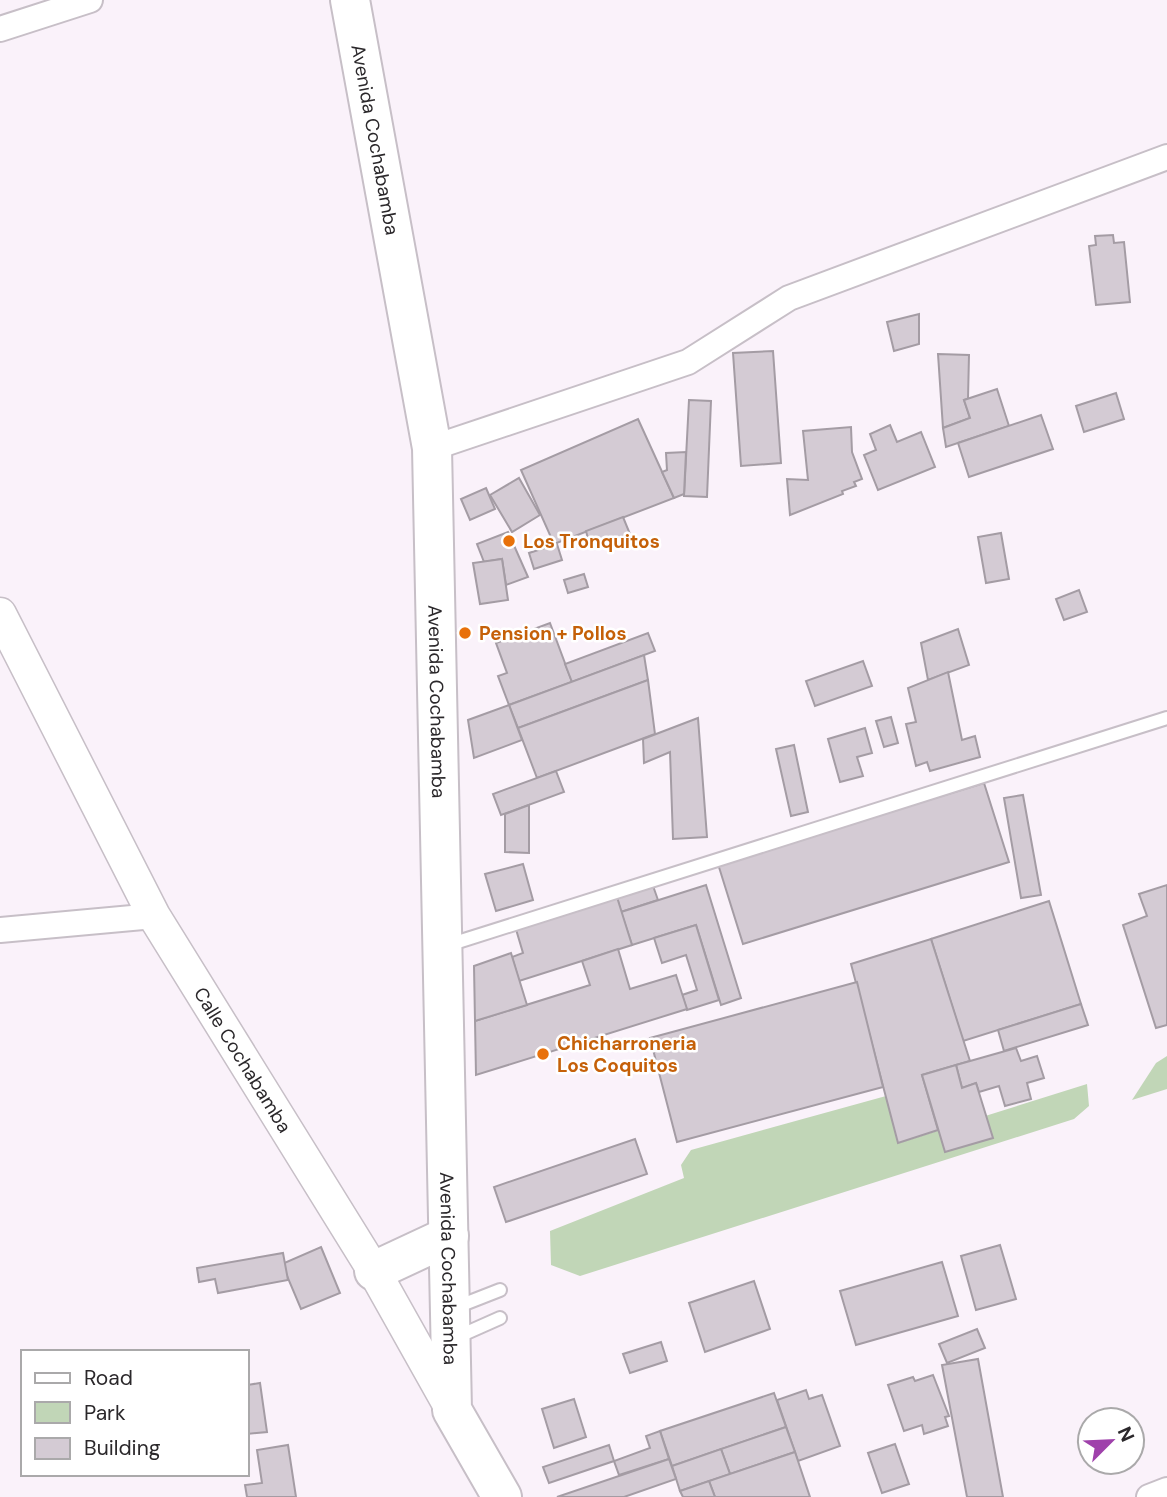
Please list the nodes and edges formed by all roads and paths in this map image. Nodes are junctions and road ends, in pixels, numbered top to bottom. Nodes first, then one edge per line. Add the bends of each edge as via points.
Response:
1 (90, 0) edge
2 (349, 0) edge
3 (0, 29) edge
4 (1167, 157) edge
5 (432, 448) junction
6 (0, 614) edge
7 (1167, 718) edge
8 (154, 916) junction
9 (0, 930) edge
10 (442, 947) junction
11 (449, 1236) junction
12 (374, 1271) junction
13 (500, 1290) dead end
14 (499, 1318) dead end
15 (450, 1325) junction
16 (452, 1410) junction
17 (1167, 1490) edge
18 (502, 1497) edge
19 (1149, 1497) edge

1 - 3 street
2 - 5 main road, Avenida Cochabamba
4 - 5 street via 789,298 688,362
5 - 10 main road, Avenida Cochabamba
6 - 8 street, Calle Cochabamba
7 - 10 lane
8 - 9 street
8 - 12 street, Calle Cochabamba
10 - 11 main road, Avenida Cochabamba
11 - 12 main road
11 - 15 main road, Avenida Cochabamba
12 - 16 street, Calle Cochabamba
13 - 15 lane
14 - 15 lane
15 - 16 main road, Avenida Cochabamba
16 - 18 main road, Calle Cochabamba
17 - 19 street

